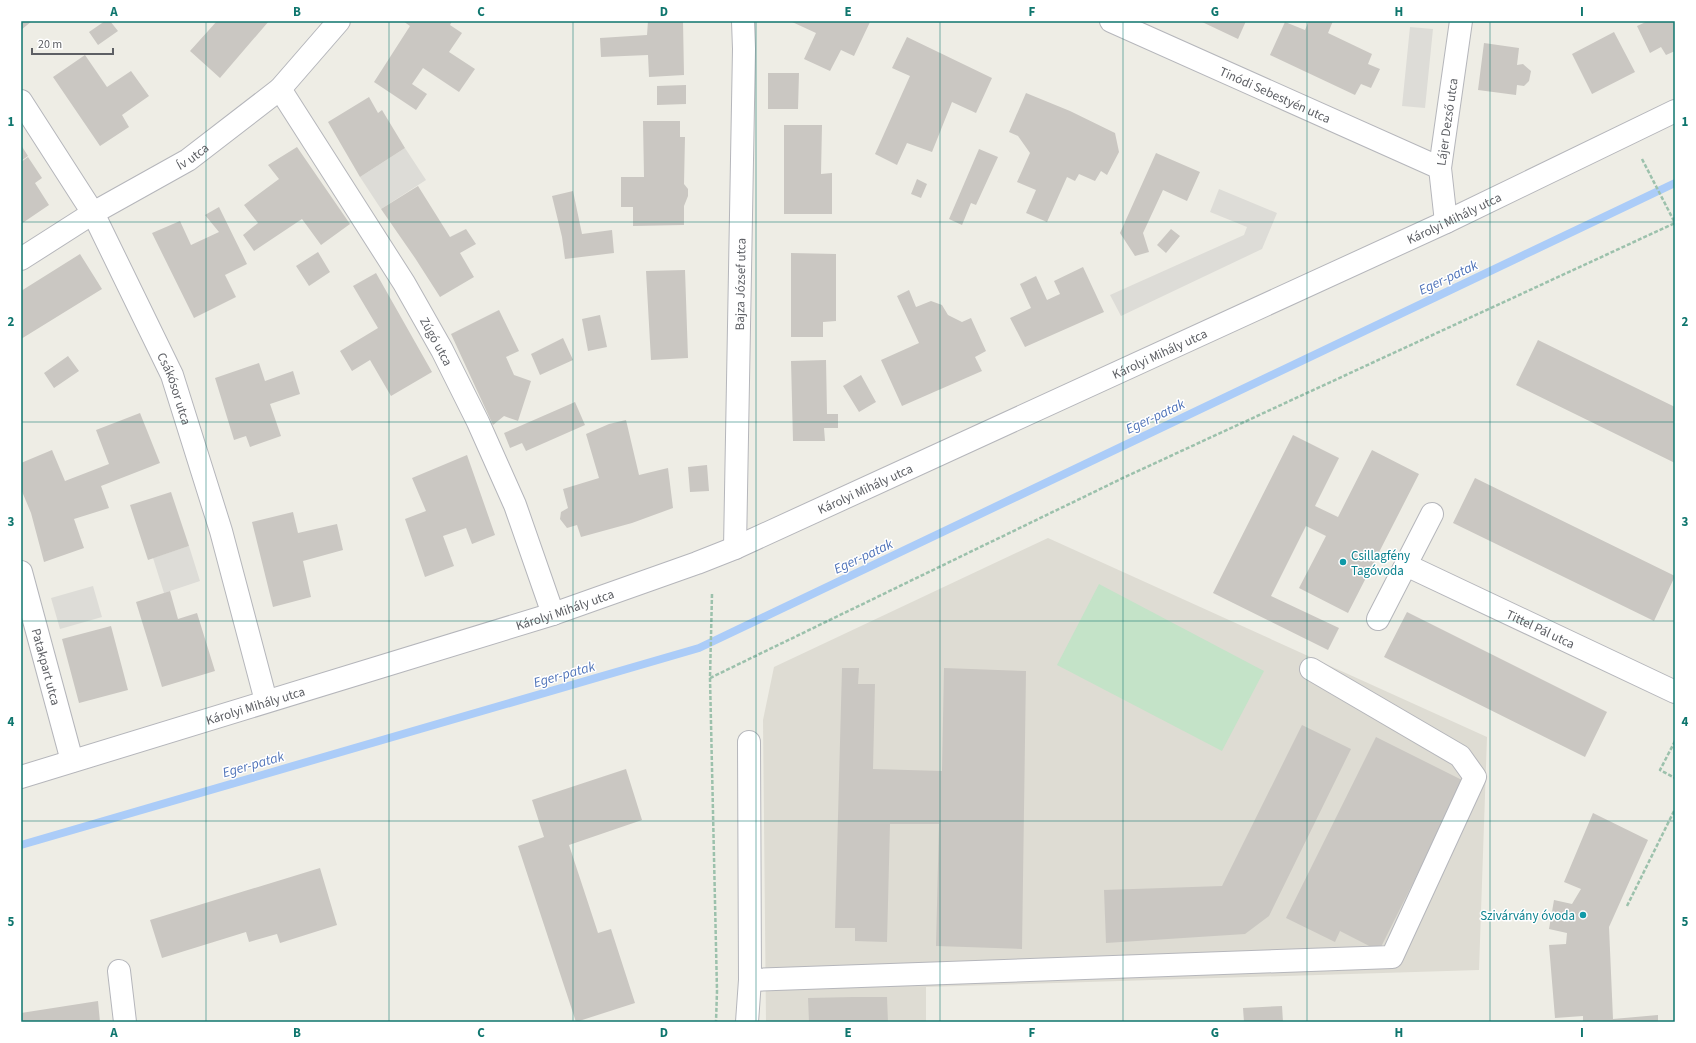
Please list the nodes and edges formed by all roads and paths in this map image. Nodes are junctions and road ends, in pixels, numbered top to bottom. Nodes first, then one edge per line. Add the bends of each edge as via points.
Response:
1 (339, 21) edge
2 (743, 21) edge
3 (1111, 21) edge
4 (1461, 21) edge
5 (280, 89) junction
6 (21, 101) edge
7 (1675, 111) edge
8 (1642, 159) dead end
9 (1440, 168) junction
10 (93, 213) junction
11 (1446, 222) junction
12 (1675, 223) edge
13 (21, 259) edge
14 (1432, 514) dead end
15 (735, 548) junction
16 (1406, 565) junction
17 (21, 572) edge
18 (712, 594) dead end
19 (553, 614) junction
20 (1378, 619) dead end
21 (1311, 669) dead end
22 (710, 678) junction
23 (1675, 692) edge
24 (266, 701) junction
25 (1675, 741) edge
26 (749, 742) dead end
27 (72, 761) junction
28 (21, 777) edge
29 (1675, 778) edge
30 (1675, 809) edge
31 (1627, 906) dead end
32 (119, 971) dead end
33 (750, 980) junction
34 (126, 1022) edge
35 (716, 1022) edge
36 (747, 1022) edge

1 - 5 street, Ív utca
2 - 15 street, Bajza József utca
3 - 9 street, Tinódi Sebestyén utca
4 - 9 street, Lájer Dezső utca
5 - 10 street, Ív utca via 188,160
5 - 19 street, Zúgó utca via 404,283 442,350 515,505
6 - 10 street, Csákósor utca
7 - 11 street, Károlyi Mihály utca
8 - 12 path
9 - 11 street, Lájer Dezső utca
10 - 13 street, Ív utca
10 - 24 street, Csákósor utca via 172,375 221,531
11 - 15 street, Károlyi Mihály utca
12 - 22 path via 1124,477
14 - 16 street
15 - 19 street, Károlyi Mihály utca
16 - 20 street
16 - 23 street, Tittel Pál utca
17 - 27 street, Patakpart utca
18 - 22 path
19 - 24 street, Károlyi Mihály utca
21 - 33 street via 1460,756 1475,777 1392,956
22 - 35 path
24 - 27 street, Károlyi Mihály utca
25 - 29 path via 1660,770
26 - 33 street
27 - 28 street, Károlyi Mihály utca
30 - 31 path
32 - 34 street
33 - 36 street

